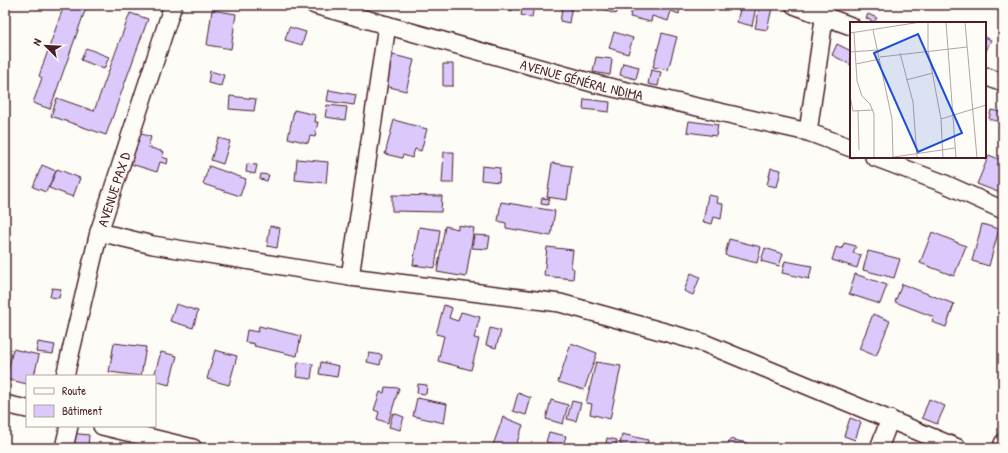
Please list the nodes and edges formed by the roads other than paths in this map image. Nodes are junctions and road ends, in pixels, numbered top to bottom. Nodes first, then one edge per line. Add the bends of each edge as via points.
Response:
1 (173, 5) edge
2 (315, 5) edge
3 (794, 5) edge
4 (826, 11) edge
5 (387, 25) junction
6 (850, 25) edge
7 (986, 76) edge
8 (1003, 83) edge
9 (808, 132) junction
10 (850, 148) edge
11 (877, 158) edge
12 (1003, 210) edge
13 (98, 232) junction
14 (350, 277) junction
15 (66, 375) edge
16 (5, 404) edge
17 (26, 409) edge
18 (890, 419) junction
19 (69, 427) edge
20 (106, 427) edge
21 (1003, 443) edge
22 (64, 448) edge
23 (193, 448) edge
24 (879, 448) edge
25 (958, 448) edge
26 (1002, 448) edge

1 - 13 street, AVENUE PAX D
2 - 5 street, AVENUE GÉNÉRAL NDIMA
3 - 4 street
4 - 6 street
4 - 9 street
5 - 9 street, AVENUE GÉNÉRAL NDIMA via 596,84
5 - 14 street
7 - 8 street
9 - 10 street, AVENUE GÉNÉRAL NDIMA
11 - 12 street
13 - 14 street via 154,245
13 - 15 street, AVENUE PAX D
14 - 18 street via 560,303 704,343
16 - 17 street
18 - 24 street
18 - 25 street
19 - 22 street
20 - 23 street
21 - 26 street

